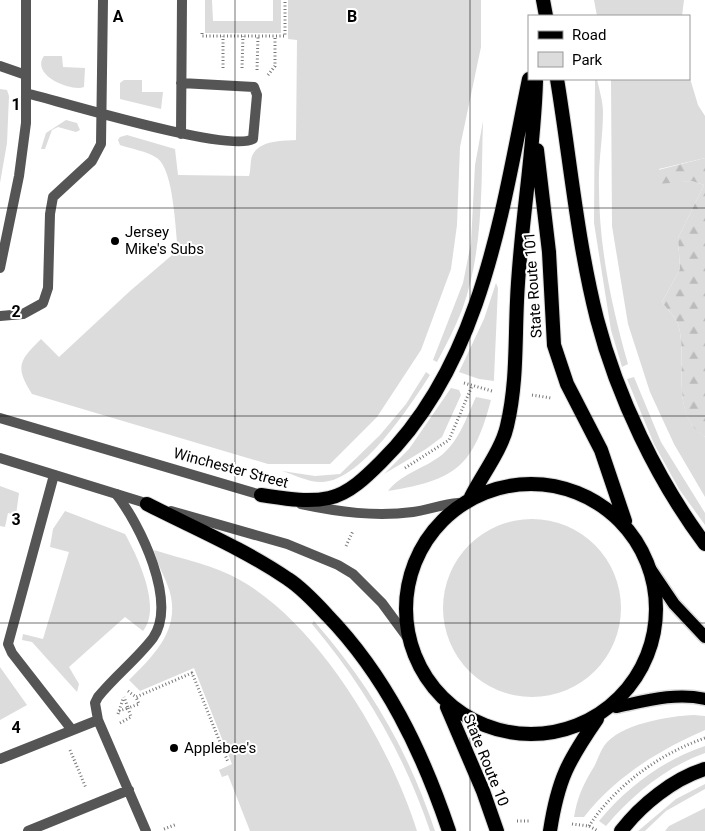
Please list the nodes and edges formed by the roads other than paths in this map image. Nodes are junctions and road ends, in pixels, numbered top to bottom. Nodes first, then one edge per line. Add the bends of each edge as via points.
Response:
1 (26, 0) edge
2 (103, 0) edge
3 (182, 0) edge
4 (537, 0) edge
5 (543, 0) edge
6 (537, 15) edge
7 (546, 15) edge
8 (0, 66) edge
9 (26, 75) junction
10 (529, 80) edge
11 (536, 80) edge
12 (557, 80) edge
13 (182, 83) junction
14 (26, 93) junction
15 (102, 113) junction
16 (534, 122) junction
17 (181, 134) junction
18 (0, 268) edge
19 (0, 316) edge
20 (0, 418) edge
21 (0, 458) edge
22 (54, 475) junction
23 (116, 494) junction
24 (261, 495) junction
25 (465, 500) junction
26 (147, 504) junction
27 (625, 522) junction
28 (705, 544) edge
29 (647, 564) junction
30 (705, 637) edge
31 (410, 641) junction
32 (5, 647) edge
33 (441, 697) junction
34 (705, 699) edge
35 (616, 707) junction
36 (597, 719) junction
37 (98, 720) junction
38 (68, 732) junction
39 (0, 759) edge
40 (705, 770) edge
41 (128, 790) junction
42 (28, 831) edge
43 (146, 831) edge
44 (448, 831) edge
45 (497, 831) edge
46 (550, 831) edge
47 (622, 831) edge

1 - 9 street
2 - 15 street
3 - 13 street
4 - 6 highway
5 - 7 highway
8 - 9 street
9 - 14 street
10 - 24 highway via 497,230 473,312 460,346 433,395 388,455 343,492 329,498 304,500
11 - 16 highway, State Route 101
12 - 28 highway via 589,281 616,377 657,467
13 - 17 street
13 - 17 street via 241,84 255,88 255,134 250,141
14 - 15 street
14 - 18 street via 22,157
15 - 17 street
15 - 19 street via 101,144 97,153 53,197 43,303 24,314
16 - 25 highway, State Route 101 via 517,301 516,364 507,428
16 - 27 highway, State Route 101 via 554,345 567,384 601,450
20 - 24 street, Winchester Street
21 - 22 street
22 - 23 street
22 - 32 street
23 - 26 street
23 - 37 street via 128,508 142,537 161,592 161,619 152,638 98,697 95,703
24 - 25 street, Winchester Street via 362,514 406,513
25 - 27 highway via 524,483 560,487 598,500
25 - 31 highway via 441,520 422,547 410,579 407,609
26 - 31 street via 287,544 338,565 353,574 382,603
26 - 44 highway via 290,580 337,626 379,677 397,708 429,778
27 - 29 highway via 638,540
29 - 30 main road via 674,604
29 - 35 highway via 656,617 651,646 633,685
31 - 33 highway via 422,671
32 - 38 street
33 - 36 highway via 457,713 472,720 523,732 550,732
33 - 45 highway, State Route 10 via 483,791
34 - 35 main road via 662,697
35 - 36 highway
36 - 46 highway via 563,774
37 - 38 street
37 - 41 street
38 - 39 street
40 - 47 highway via 680,781 643,807
41 - 42 street
41 - 43 street

